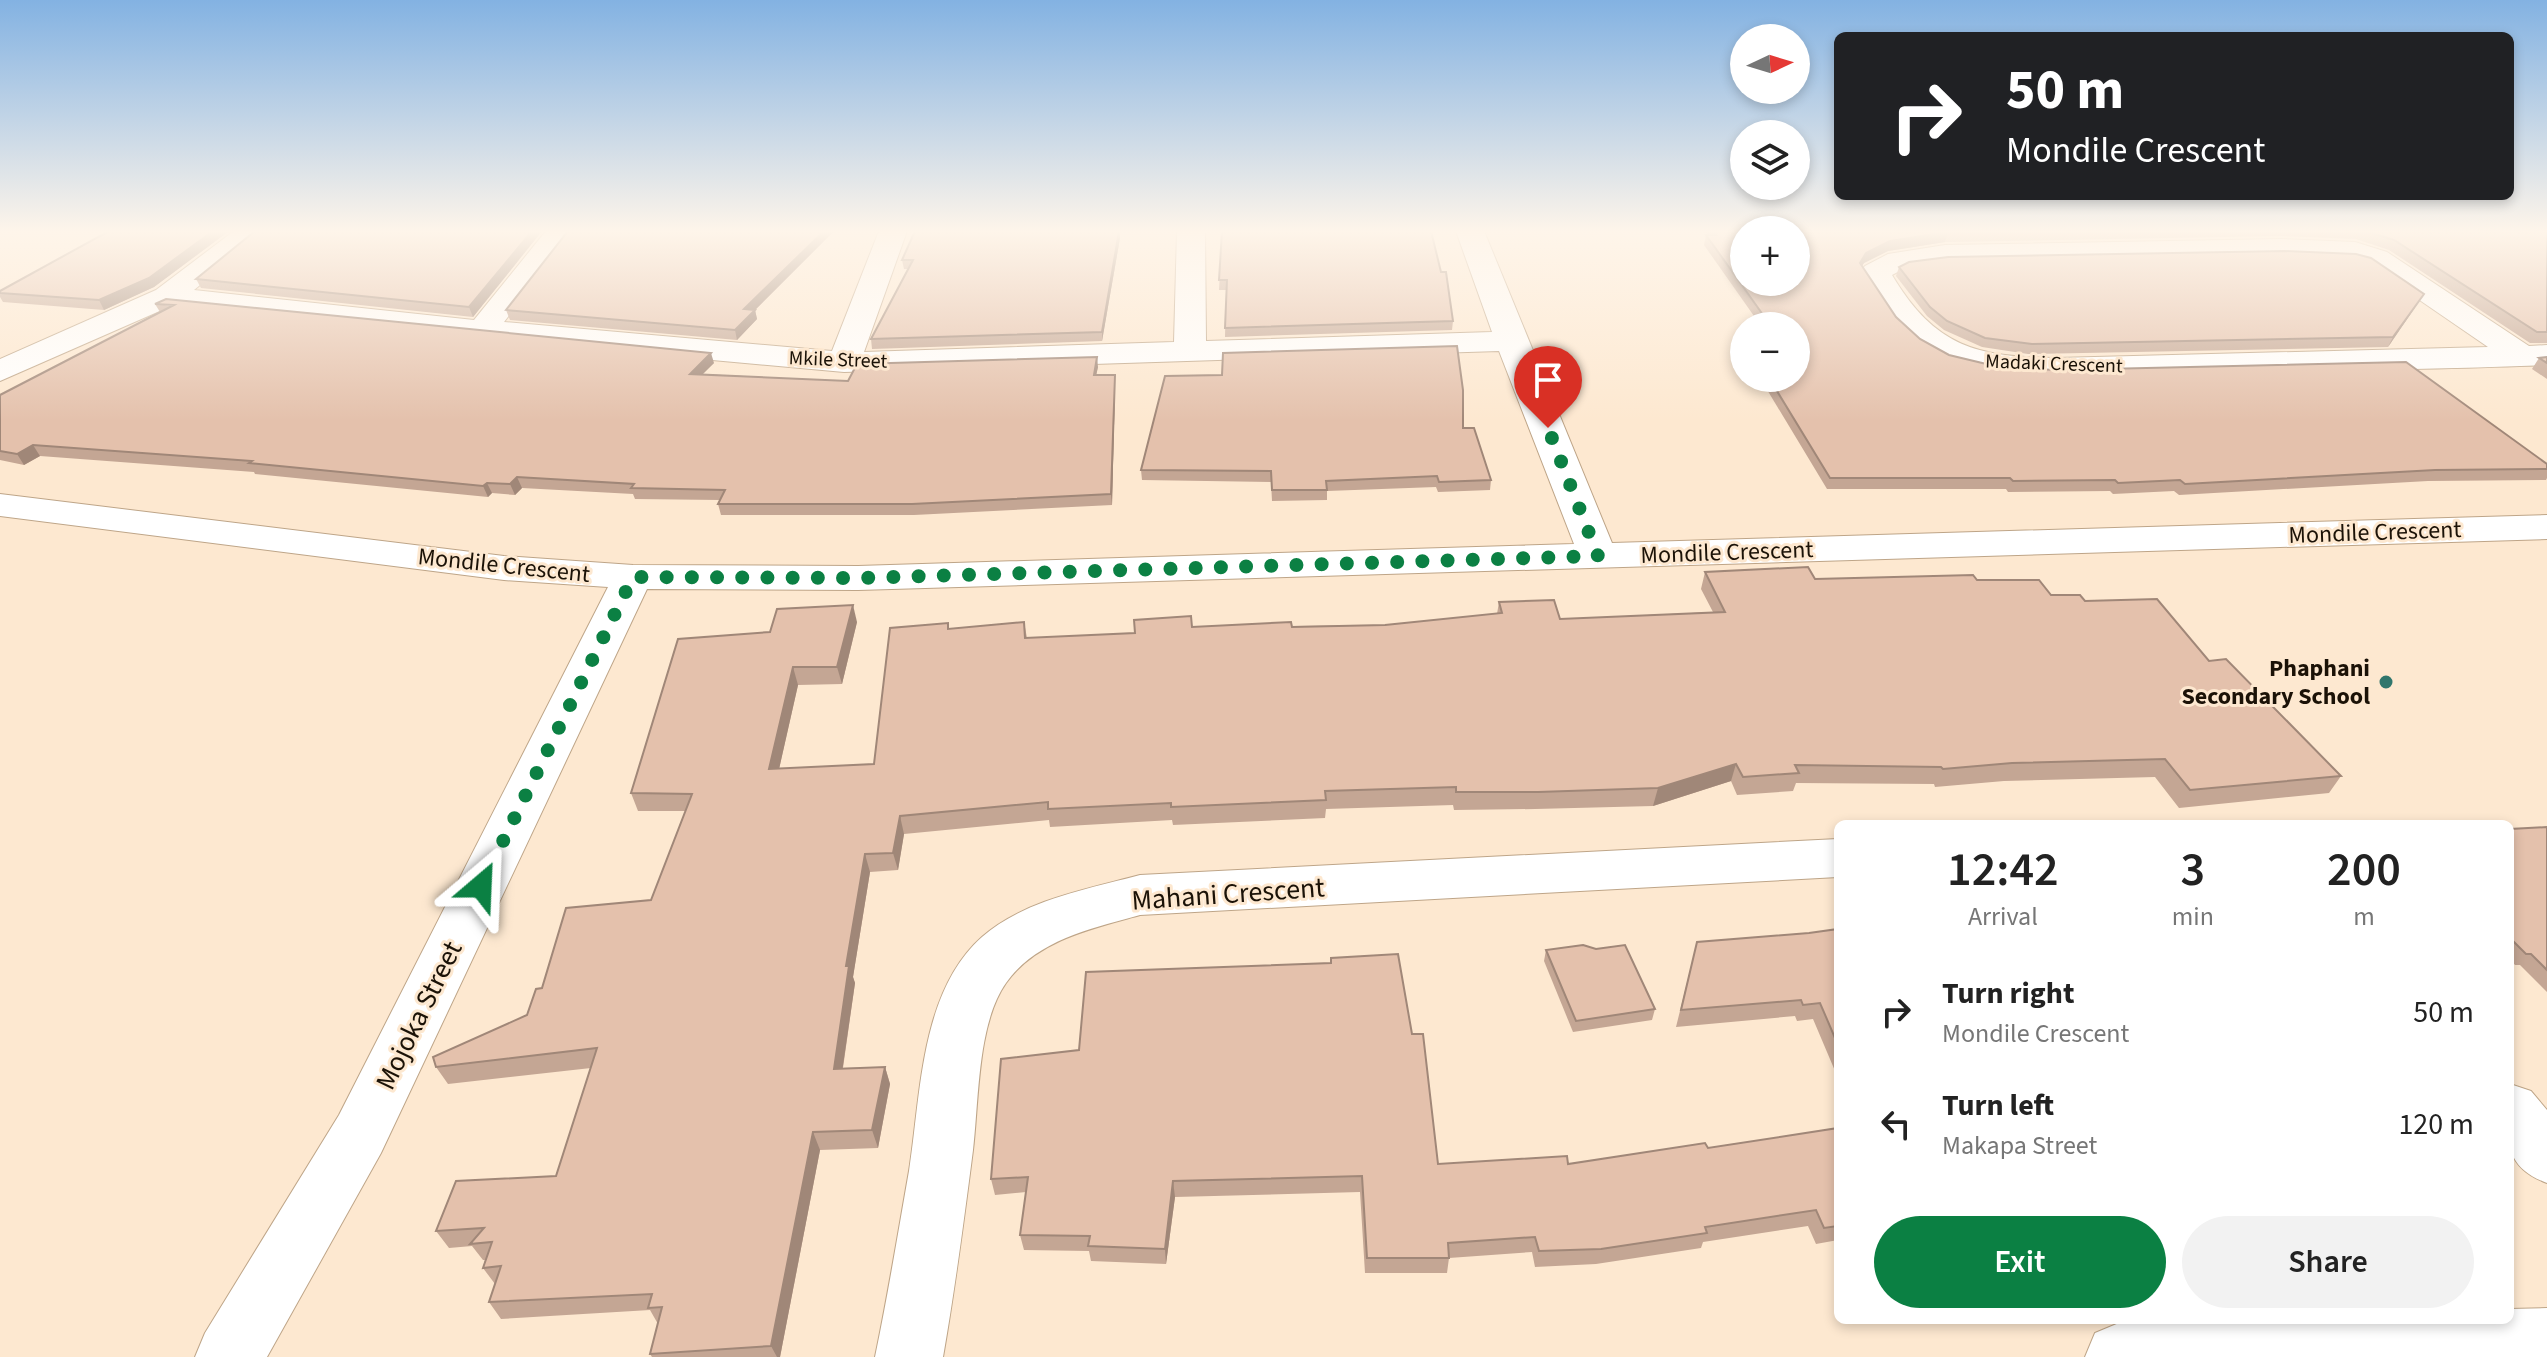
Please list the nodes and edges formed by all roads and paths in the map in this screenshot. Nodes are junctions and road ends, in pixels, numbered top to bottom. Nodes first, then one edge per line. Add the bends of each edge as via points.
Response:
1 (510, 294) edge
2 (869, 294) edge
3 (1190, 294) edge
4 (1494, 294) edge
5 (1891, 294) edge
6 (2435, 294) edge
7 (167, 296) joint
8 (482, 330) junction
9 (1511, 341) junction
10 (1190, 351) junction
11 (2534, 355) edge
12 (844, 362) junction
13 (0, 371) edge
14 (0, 505) edge
15 (2547, 527) edge
16 (1598, 556) junction
17 (633, 577) junction
18 (1834, 858) edge
19 (2514, 1115) edge
20 (2547, 1155) edge
21 (2547, 1342) edge
22 (229, 1357) edge
23 (909, 1357) edge
24 (2119, 1357) edge

1 - 8 street
2 - 12 street
3 - 10 street
4 - 9 street
5 - 11 street, Madaki Crescent via 1933,345 1956,356 1998,364
6 - 11 street, Madaki Crescent
7 - 8 street, Mkile Street
7 - 13 street
8 - 12 street, Mkile Street
9 - 10 street, Mkile Street
9 - 16 street
10 - 12 street, Mkile Street
14 - 17 street, Mondile Crescent via 504,568
15 - 16 street, Mondile Crescent
16 - 17 street, Mondile Crescent via 858,578
17 - 22 street, Mojoka Street via 360,1134
18 - 23 street, Mahani Crescent via 1140,895 1076,912 1013,943 988,967 962,1017
19 - 20 street
21 - 24 street

